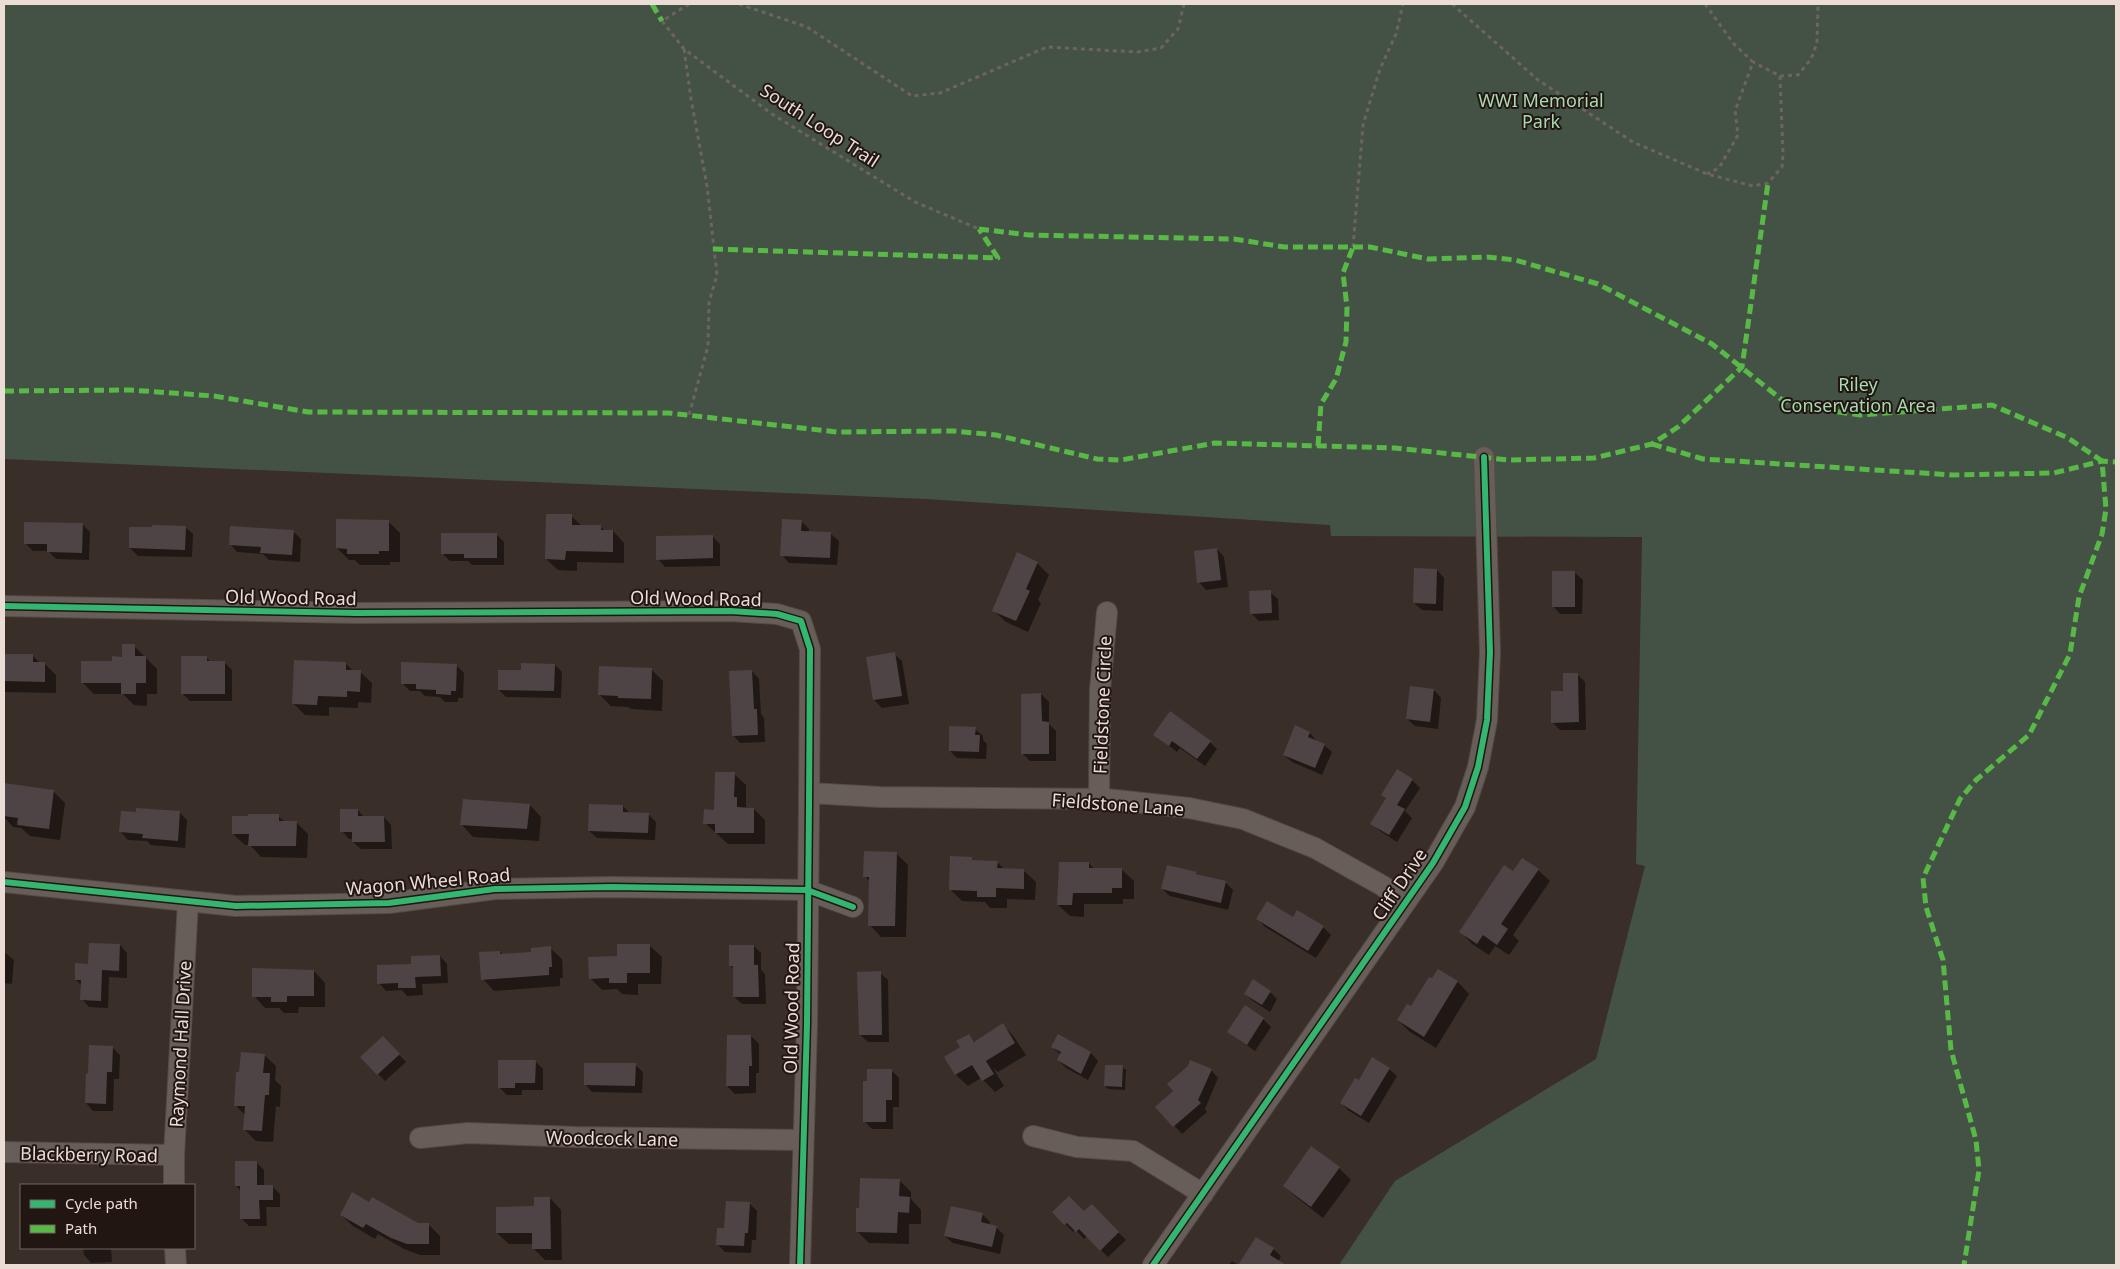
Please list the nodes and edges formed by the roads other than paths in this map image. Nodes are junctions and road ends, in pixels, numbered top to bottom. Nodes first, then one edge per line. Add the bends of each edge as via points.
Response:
1 (1484, 457) dead end
2 (4, 606) edge
3 (1107, 612) dead end
4 (809, 793) junction
5 (1099, 799) junction
6 (4, 882) edge
7 (808, 890) junction
8 (188, 902) junction
9 (1405, 903) junction
10 (853, 907) dead end
11 (1033, 1136) dead end
12 (420, 1138) dead end
13 (803, 1140) junction
14 (4, 1152) edge
15 (174, 1155) junction
16 (174, 1184) edge
17 (1203, 1194) junction
18 (176, 1249) edge
19 (176, 1265) edge
20 (800, 1265) edge
21 (1153, 1265) edge

1 - 9 street, Cliff Drive via 1490,652 1487,720 1478,767 1465,807 1433,863
2 - 4 street, Old Wood Road via 356,613 730,611 776,614 801,621 810,649
3 - 5 street, Fieldstone Circle via 1100,690
4 - 5 street, Fieldstone Lane via 880,797
4 - 7 street, Old Wood Road
5 - 9 street, Fieldstone Lane via 1189,808 1243,819 1315,848 1383,886
6 - 8 street, Wagon Wheel Road
7 - 8 street, Wagon Wheel Road via 611,886 504,888 390,903 236,906
7 - 10 street, Wagon Wheel Road
7 - 13 street, Old Wood Road
8 - 15 street, Raymond Hall Drive
9 - 17 street, Cliff Drive
11 - 17 street via 1077,1146 1133,1150
12 - 13 street, Woodcock Lane via 468,1133 576,1138
13 - 20 street, Old Wood Road
14 - 15 street, Blackberry Road
15 - 16 street, Raymond Hall Drive
17 - 21 street, Cliff Drive
18 - 19 street

